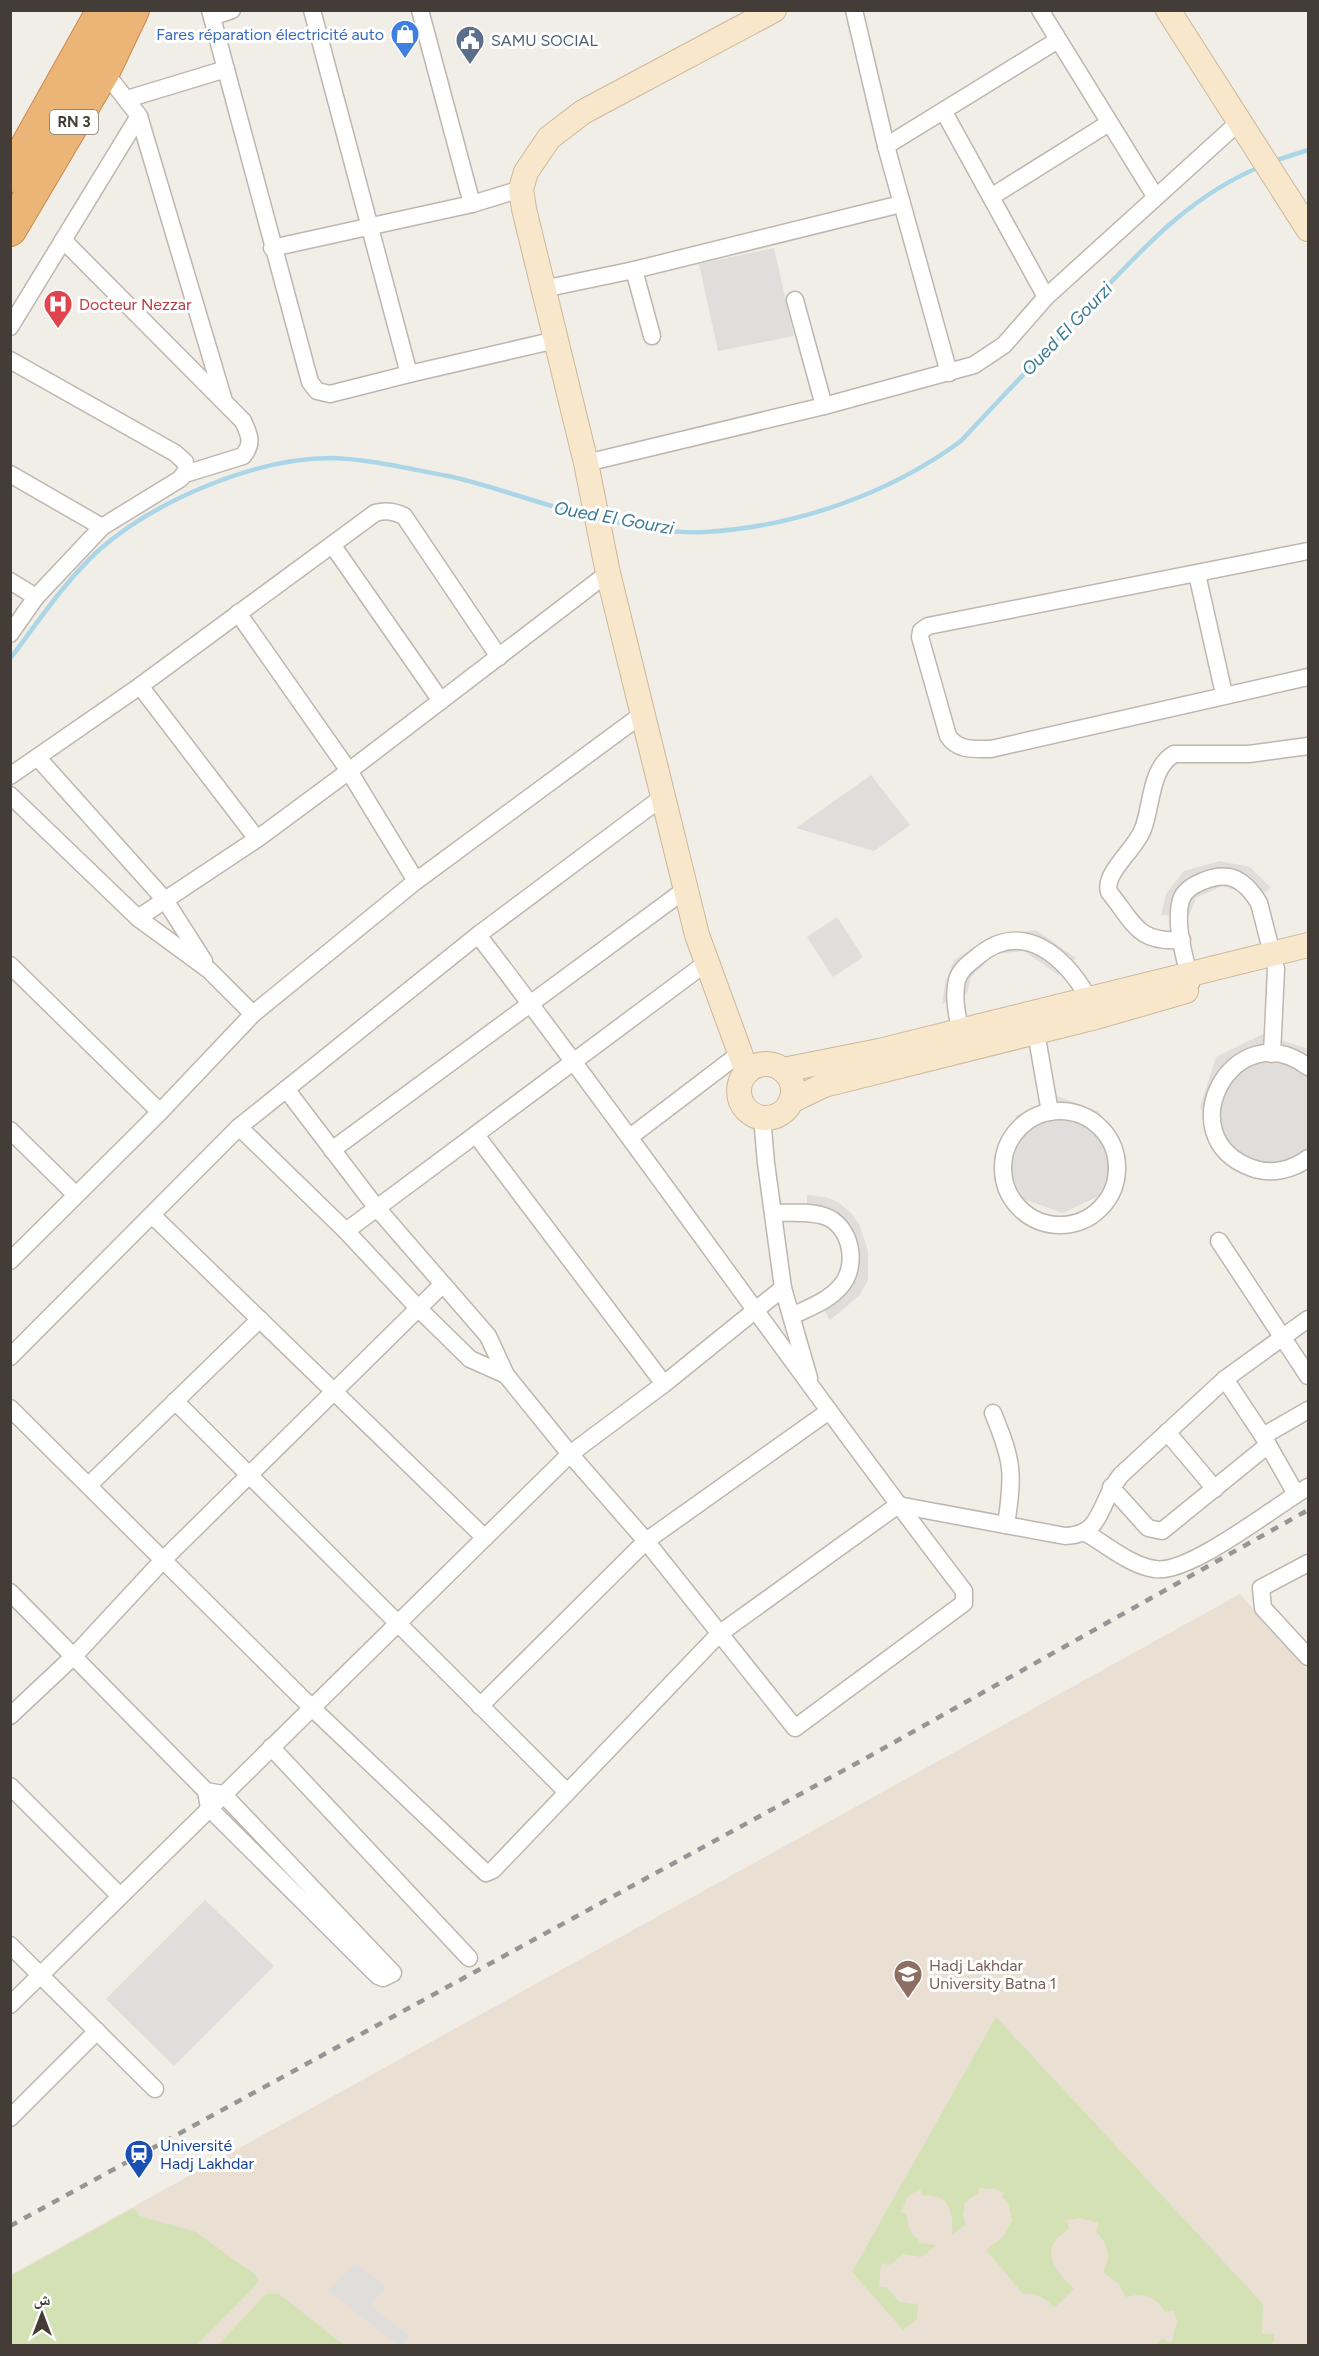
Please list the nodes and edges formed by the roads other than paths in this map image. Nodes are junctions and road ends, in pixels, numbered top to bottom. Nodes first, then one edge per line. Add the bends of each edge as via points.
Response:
1 (103, 10) edge
2 (133, 10) edge
3 (232, 10) edge
4 (312, 10) edge
5 (420, 10) edge
6 (774, 10) edge
7 (854, 10) edge
8 (1040, 10) edge
9 (1168, 10) edge
10 (211, 14) edge
11 (1058, 40) junction
12 (226, 69) junction
13 (104, 71) junction
14 (127, 99) junction
15 (944, 112) junction
16 (139, 116) junction
17 (1239, 122) junction
18 (1109, 123) junction
19 (886, 146) junction
20 (10, 176) edge
21 (521, 189) junction
22 (1155, 196) junction
23 (992, 197) junction
24 (472, 204) junction
25 (901, 204) junction
26 (370, 228) junction
27 (1308, 229) edge
28 (10, 230) edge
29 (63, 240) junction
30 (272, 248) junction
31 (634, 270) junction
32 (543, 289) junction
33 (1046, 297) junction
34 (795, 300) dead end
35 (10, 327) edge
36 (652, 336) dead end
37 (556, 340) junction
38 (10, 360) edge
39 (949, 373) junction
40 (409, 374) junction
41 (224, 402) junction
42 (824, 406) junction
43 (586, 463) junction
44 (10, 474) edge
45 (185, 474) junction
46 (102, 527) junction
47 (333, 546) junction
48 (1308, 551) edge
49 (608, 573) junction
50 (1197, 574) junction
51 (10, 581) edge
52 (36, 597) junction
53 (238, 614) junction
54 (10, 634) edge
55 (500, 657) junction
56 (1308, 676) edge
57 (140, 686) junction
58 (1224, 694) junction
59 (441, 701) junction
60 (644, 713) junction
61 (1308, 746) edge
62 (38, 758) junction
63 (349, 771) junction
64 (10, 776) edge
65 (10, 795) edge
66 (664, 796) junction
67 (257, 838) junction
68 (416, 881) junction
69 (686, 889) junction
70 (165, 900) junction
71 (138, 918) junction
72 (478, 935) junction
73 (1182, 940) junction
74 (1308, 945) edge
75 (1274, 961) junction
76 (1308, 962) edge
77 (706, 963) junction
78 (10, 965) edge
79 (209, 970) junction
80 (1191, 982) junction
81 (1089, 999) junction
82 (531, 1005) junction
83 (254, 1014) junction
84 (1034, 1022) junction
85 (960, 1030) junction
86 (740, 1052) junction
87 (1272, 1054) junction
88 (574, 1061) junction
89 (1308, 1067) edge
90 (794, 1069) junction
91 (286, 1089) junction
92 (791, 1101) junction
93 (160, 1112) junction
94 (1050, 1112) junction
95 (762, 1117) junction
96 (239, 1127) junction
97 (10, 1130) edge
98 (476, 1135) junction
99 (630, 1137) junction
100 (332, 1150) junction
101 (1308, 1158) edge
102 (76, 1195) junction
103 (376, 1207) junction
104 (773, 1214) junction
105 (152, 1215) junction
106 (346, 1231) junction
107 (1218, 1241) dead end
108 (10, 1261) edge
109 (442, 1285) junction
110 (783, 1288) junction
111 (418, 1308) junction
112 (755, 1313) junction
113 (792, 1316) junction
114 (260, 1319) junction
115 (1308, 1319) edge
116 (1282, 1338) junction
117 (10, 1357) edge
118 (506, 1375) junction
119 (1308, 1376) edge
120 (1225, 1380) junction
121 (664, 1384) junction
122 (810, 1386) junction
123 (333, 1392) junction
124 (175, 1401) junction
125 (10, 1408) edge
126 (1308, 1410) edge
127 (829, 1411) junction
128 (993, 1413) dead end
129 (1167, 1432) junction
130 (1265, 1441) junction
131 (570, 1454) junction
132 (249, 1474) junction
133 (89, 1485) junction
134 (1111, 1486) junction
135 (1215, 1489) junction
136 (1302, 1491) edge
137 (898, 1505) junction
138 (1006, 1525) junction
139 (1086, 1533) junction
140 (484, 1538) junction
141 (646, 1541) junction
142 (164, 1559) junction
143 (1308, 1563) edge
144 (10, 1592) edge
145 (397, 1622) junction
146 (719, 1634) junction
147 (74, 1656) junction
148 (1308, 1657) edge
149 (480, 1706) junction
150 (312, 1707) junction
151 (10, 1716) edge
152 (271, 1747) junction
153 (10, 1786) edge
154 (566, 1791) junction
155 (214, 1792) junction
156 (209, 1808) junction
157 (120, 1896) junction
158 (10, 1945) edge
159 (469, 1958) dead end
160 (40, 1975) junction
161 (10, 2005) edge
162 (97, 2031) junction
163 (155, 2089) dead end
164 (10, 2118) edge

1 - 20 highway, RN 3
2 - 13 highway, RN 3
3 - 10 street
4 - 26 street
5 - 24 street
6 - 21 street via 583,112 549,138 534,156
7 - 19 street
8 - 11 street
9 - 17 street
10 - 12 street
11 - 15 street
11 - 18 street
12 - 14 street
12 - 30 street
13 - 14 street
13 - 28 highway, RN 3
14 - 16 street
15 - 19 street
15 - 23 street
16 - 29 street
16 - 41 street
17 - 22 street
17 - 27 street
18 - 22 street
18 - 23 street
19 - 25 street
21 - 24 street
21 - 32 street
22 - 33 street
23 - 33 street
24 - 26 street
25 - 31 street
25 - 39 street
26 - 30 street
26 - 40 street
29 - 35 street
29 - 41 street
30 - 40 street via 312,386 330,394
31 - 32 street
31 - 36 street
32 - 37 street
33 - 39 street via 1004,345 974,365
34 - 42 street
37 - 40 street
37 - 43 street
38 - 45 street via 175,453 187,465
39 - 42 street
41 - 45 street via 249,433 248,450 238,459
42 - 43 street
43 - 49 street
44 - 46 street
45 - 46 street
46 - 52 street
47 - 53 street
47 - 55 street via 375,513 394,511 404,516
47 - 59 street
48 - 50 street
49 - 55 street
49 - 60 street
50 - 58 street
50 - 58 street via 928,626 921,631 920,645 948,736 964,748 991,749
51 - 52 street
52 - 54 street
53 - 57 street
53 - 63 street
55 - 59 street
56 - 58 street
57 - 62 street
57 - 67 street
59 - 63 street
60 - 66 street
60 - 68 street
61 - 73 street via 1249,754 1174,754 1161,766 1143,830 1107,886 1144,936
62 - 64 street
62 - 70 street
63 - 67 street
63 - 68 street
65 - 71 street
66 - 69 street
66 - 72 street
67 - 70 street
68 - 83 street
69 - 77 street
69 - 82 street
70 - 71 street
70 - 79 street
71 - 79 street
72 - 82 street
72 - 91 street
73 - 75 street via 1180,907 1188,888 1227,877 1242,883 1260,903
73 - 80 street
74 - 75 street
75 - 76 street
75 - 80 street
75 - 87 street
77 - 86 street
77 - 88 street
78 - 93 street
79 - 83 street
80 - 81 street
80 - 84 street via 1096,1017
81 - 84 street
81 - 85 street via 1072,971 1041,946 1032,942 996,945 961,970 957,978
82 - 88 street
82 - 100 street
83 - 93 street
84 - 85 street
84 - 92 street via 824,1085
84 - 94 street
85 - 90 street
86 - 90 street via 760,1065
86 - 90 street via 768,1052
86 - 95 street via 742,1103
86 - 99 street
87 - 89 street via 1296,1059
87 - 101 street via 1248,1058 1228,1072 1215,1093 1214,1130 1235,1160 1257,1170 1282,1171
88 - 98 street
88 - 99 street
90 - 92 street
91 - 96 street
91 - 100 street
92 - 95 street via 782,1112
93 - 102 street
94 - 94 street via 1028,1121 1011,1138 1003,1173 1010,1195 1025,1214 1047,1224 1071,1224 1102,1208 1114,1187 1118,1164 1111,1141 1095,1123 1074,1113
95 - 104 street
96 - 105 street
96 - 106 street
97 - 102 street
98 - 103 street
98 - 121 street
99 - 112 street
100 - 103 street
102 - 108 street
103 - 106 street
103 - 109 street
104 - 110 street
104 - 113 street via 825,1216 840,1226 848,1239 849,1273 841,1287
105 - 114 street
105 - 117 street
106 - 111 street
107 - 116 street
109 - 111 street
109 - 118 street via 488,1336
110 - 112 street
110 - 113 street
111 - 118 street via 470,1359
111 - 123 street
112 - 121 street
112 - 122 street
113 - 122 street
114 - 123 street
114 - 124 street
115 - 116 street
116 - 119 street
116 - 120 street
118 - 131 street
120 - 129 street
120 - 130 street
121 - 131 street
122 - 127 street
123 - 132 street
123 - 140 street
124 - 132 street
124 - 133 street
125 - 133 street
126 - 130 street
127 - 137 street
127 - 141 street
128 - 138 street via 1013,1472
129 - 134 street
129 - 135 street
130 - 135 street
130 - 136 street
131 - 140 street
131 - 141 street
132 - 142 street
132 - 145 street
133 - 142 street
134 - 135 street via 1155,1532 1162,1532
134 - 139 street via 1093,1527
136 - 139 street via 1196,1558 1171,1569 1144,1567
137 - 138 street
137 - 146 street
137 - 146 street via 964,1591 964,1603 795,1728
138 - 139 street via 1065,1536
140 - 145 street
141 - 146 street
141 - 149 street
142 - 147 street
142 - 150 street
143 - 148 street via 1261,1588 1260,1600
144 - 147 street
145 - 149 street
145 - 150 street
146 - 154 street
147 - 151 street
147 - 155 street
149 - 154 street
150 - 152 street
150 - 154 street via 486,1874
152 - 155 street
152 - 159 street
153 - 157 street
155 - 156 street
155 - 156 street via 393,1973 378,1976
156 - 157 street
157 - 160 street
158 - 160 street
160 - 161 street
160 - 162 street
162 - 163 street
162 - 164 street

